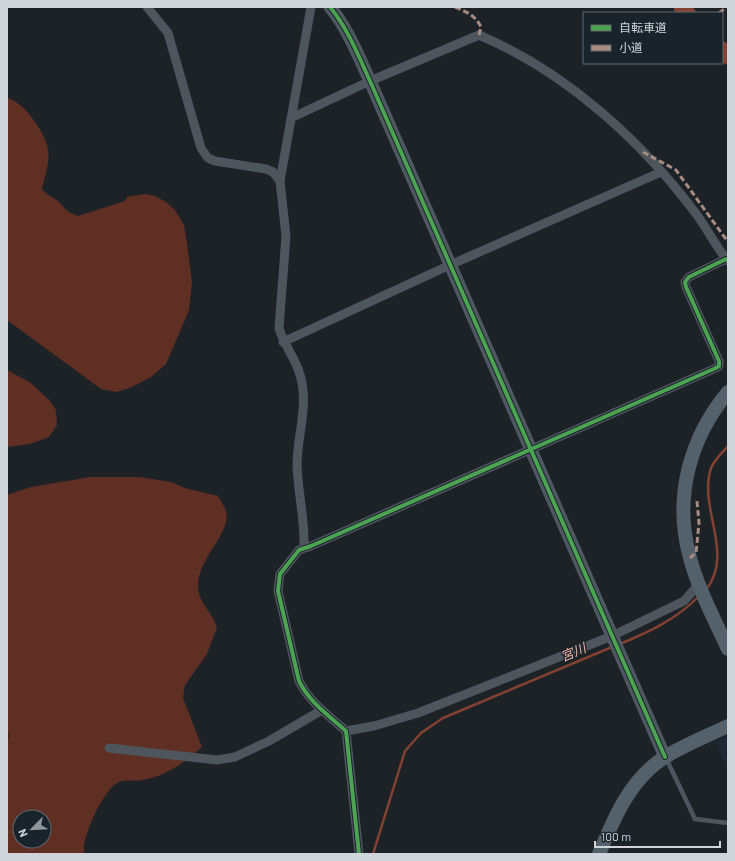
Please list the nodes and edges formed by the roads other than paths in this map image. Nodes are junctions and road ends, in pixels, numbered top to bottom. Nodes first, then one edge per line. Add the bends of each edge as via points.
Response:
1 (147, 7) edge
2 (311, 7) edge
3 (330, 7) edge
4 (370, 81) junction
5 (291, 118) junction
6 (661, 172) junction
7 (280, 181) junction
8 (727, 260) edge
9 (450, 265) junction
10 (283, 342) junction
11 (728, 392) edge
12 (530, 450) junction
13 (304, 547) junction
14 (700, 585) junction
15 (613, 638) junction
16 (728, 649) edge
17 (322, 710) junction
18 (728, 726) edge
19 (346, 731) junction
20 (109, 748) dead end
21 (665, 756) junction
22 (728, 823) edge
23 (359, 854) edge
24 (599, 854) edge

1 - 7 street via 168,33 201,148 208,158 266,169 273,172
2 - 5 street
3 - 4 street via 350,37
4 - 5 street
4 - 6 street via 479,35 508,47 561,80 594,106
4 - 9 street
5 - 7 street
6 - 8 street via 697,215
6 - 9 street
7 - 10 street via 286,236 278,328
8 - 12 street via 689,277 685,282 720,366
9 - 10 street
9 - 12 street
10 - 13 street via 298,369 304,398 304,419 297,464 305,527
11 - 14 main road via 701,432 685,480 685,534 688,553
12 - 13 street
12 - 15 street
13 - 17 street via 280,574 278,591 299,681 306,694
14 - 15 street via 684,601
14 - 16 main road
15 - 19 street via 418,713
15 - 21 street
17 - 19 street
17 - 20 street via 235,757 217,760
18 - 21 main road
19 - 23 street
21 - 22 lane via 695,820
21 - 24 main road via 628,792

